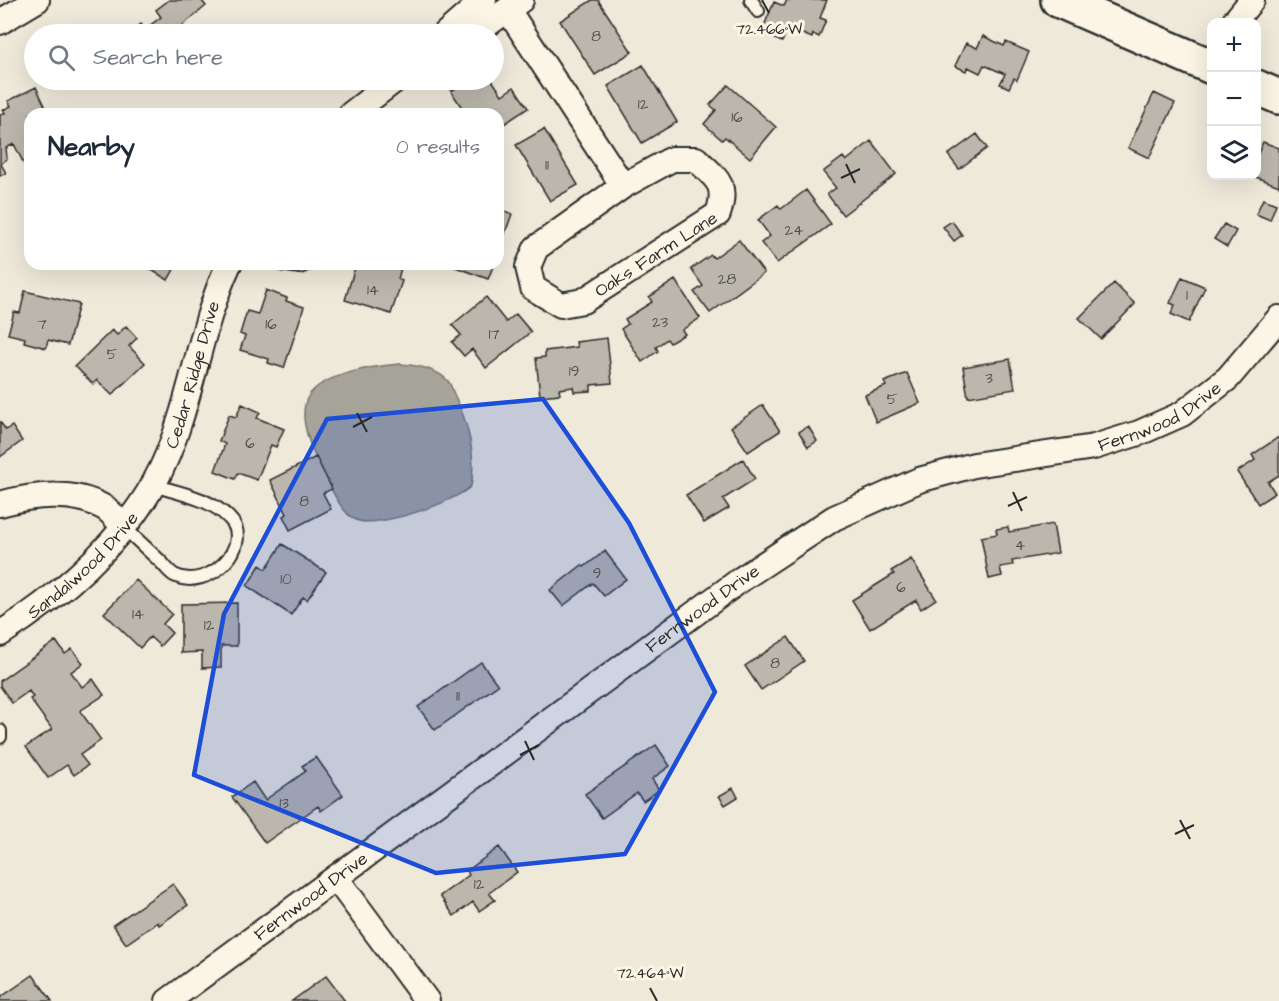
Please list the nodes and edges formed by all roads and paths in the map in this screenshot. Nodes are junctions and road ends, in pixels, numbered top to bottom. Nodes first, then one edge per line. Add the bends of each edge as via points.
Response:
1 (37, 0) edge
2 (484, 0) edge
3 (751, 0) edge
4 (1058, 0) edge
5 (1252, 0) edge
6 (514, 5) edge
7 (759, 11) dead end
8 (1237, 18) edge
9 (0, 22) edge
10 (456, 24) edge
11 (488, 24) edge
12 (1207, 60) edge
13 (1261, 89) edge
14 (383, 90) edge
15 (1279, 97) edge
16 (359, 108) edge
17 (623, 186) junction
18 (227, 270) edge
19 (1279, 318) edge
20 (153, 485) junction
21 (0, 504) edge
22 (124, 527) junction
23 (0, 634) edge
24 (0, 731) edge
25 (0, 737) edge
26 (336, 878) junction
27 (168, 1001) edge
28 (427, 1001) edge

1 - 9 street
2 - 10 street
3 - 7 lane
4 - 12 main road
5 - 8 street
6 - 11 street
6 - 17 street
13 - 15 main road
14 - 16 street
17 - 17 street, Oaks Farm Lane via 536,248 528,267 533,288 561,305 583,301 718,214 724,197 717,178 696,159 672,159
18 - 20 street, Cedar Ridge Drive via 211,308 170,450
19 - 26 street, Fernwood Drive via 1228,378 1182,414 1094,447 974,465 919,480 834,518 743,578
20 - 22 street, Sandalwood Drive
20 - 22 lane via 205,501 231,519 238,536 231,556 210,575 190,579 174,574
21 - 22 street via 46,496 72,497 105,508
22 - 23 street, Sandalwood Drive via 58,594
24 - 25 lane
26 - 27 street, Fernwood Drive
26 - 28 street

